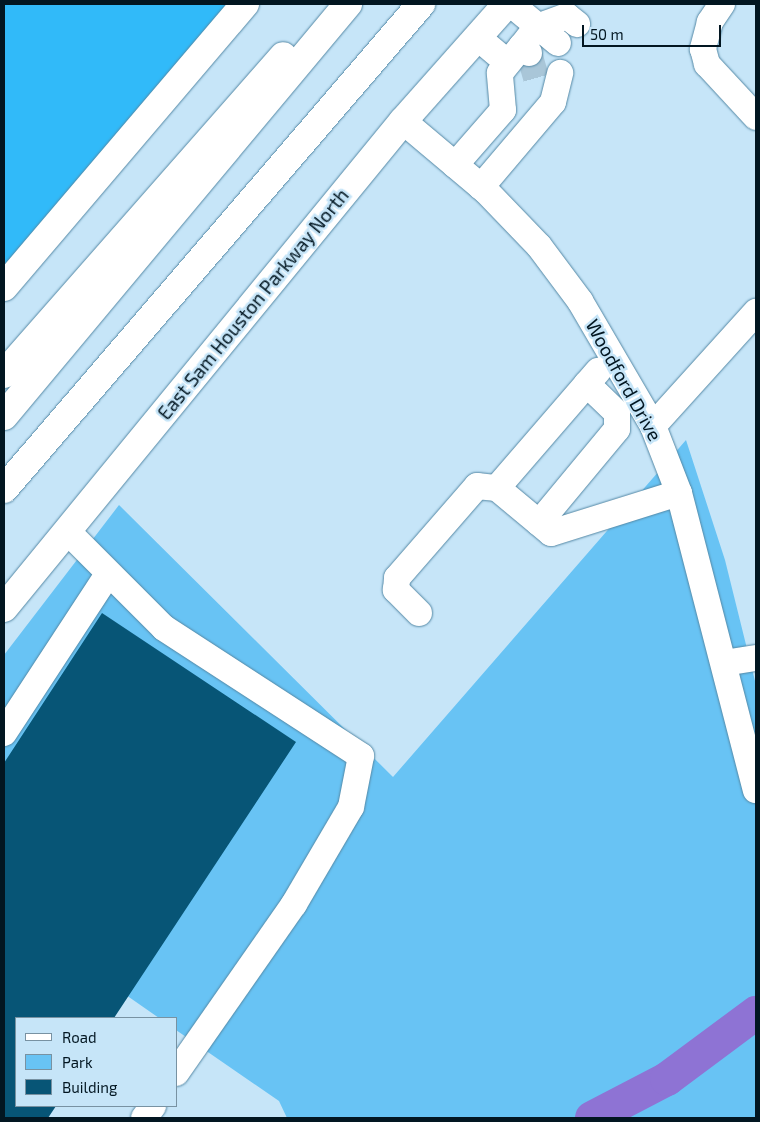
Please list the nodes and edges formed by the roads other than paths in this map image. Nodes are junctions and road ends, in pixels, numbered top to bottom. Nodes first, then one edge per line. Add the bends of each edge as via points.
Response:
1 (245, 4) edge
2 (329, 4) edge
3 (348, 4) edge
4 (421, 4) edge
5 (509, 4) edge
6 (722, 4) edge
7 (577, 24) dead end
8 (478, 37) junction
9 (558, 43) dead end
10 (524, 47) junction
11 (560, 73) dead end
12 (503, 110) junction
13 (756, 117) edge
14 (403, 121) junction
15 (528, 132) junction
16 (455, 165) junction
17 (481, 187) junction
18 (4, 287) edge
19 (756, 312) edge
20 (613, 354) junction
21 (4, 374) edge
22 (587, 384) junction
23 (4, 416) edge
24 (653, 426) junction
25 (497, 488) junction
26 (4, 489) edge
27 (679, 493) junction
28 (539, 524) junction
29 (67, 531) junction
30 (108, 574) junction
31 (4, 608) edge
32 (419, 613) dead end
33 (756, 658) edge
34 (724, 662) junction
35 (4, 733) edge
36 (756, 790) edge
37 (178, 1070) edge
38 (152, 1107) edge
39 (144, 1118) edge

1 - 18 main road
2 - 21 main road
3 - 23 main road
4 - 26 main road
5 - 8 main road, East Sam Houston Parkway North
5 - 10 street
6 - 13 street via 710,22 703,49 707,64
7 - 10 street via 567,16
8 - 10 street
8 - 14 main road, East Sam Houston Parkway North
9 - 10 street
10 - 12 street via 500,73
11 - 15 street
12 - 15 street
12 - 16 street
14 - 16 street, Woodford Drive
14 - 29 main road, East Sam Houston Parkway North
15 - 17 street
16 - 17 street, Woodford Drive
17 - 20 street, Woodford Drive via 539,246
19 - 24 street
20 - 22 street
20 - 24 street, Woodford Drive
22 - 25 street
22 - 28 street via 617,413 617,429
24 - 27 street, Woodford Drive
25 - 28 street
25 - 32 street via 477,486 397,578 396,590
27 - 28 street via 551,533
27 - 34 street, Woodford Drive
29 - 30 street
29 - 31 main road, East Sam Houston Parkway North
30 - 35 street
30 - 37 street via 164,628 361,756 351,807 294,904
33 - 34 street
34 - 36 street, Woodford Drive
38 - 39 street

